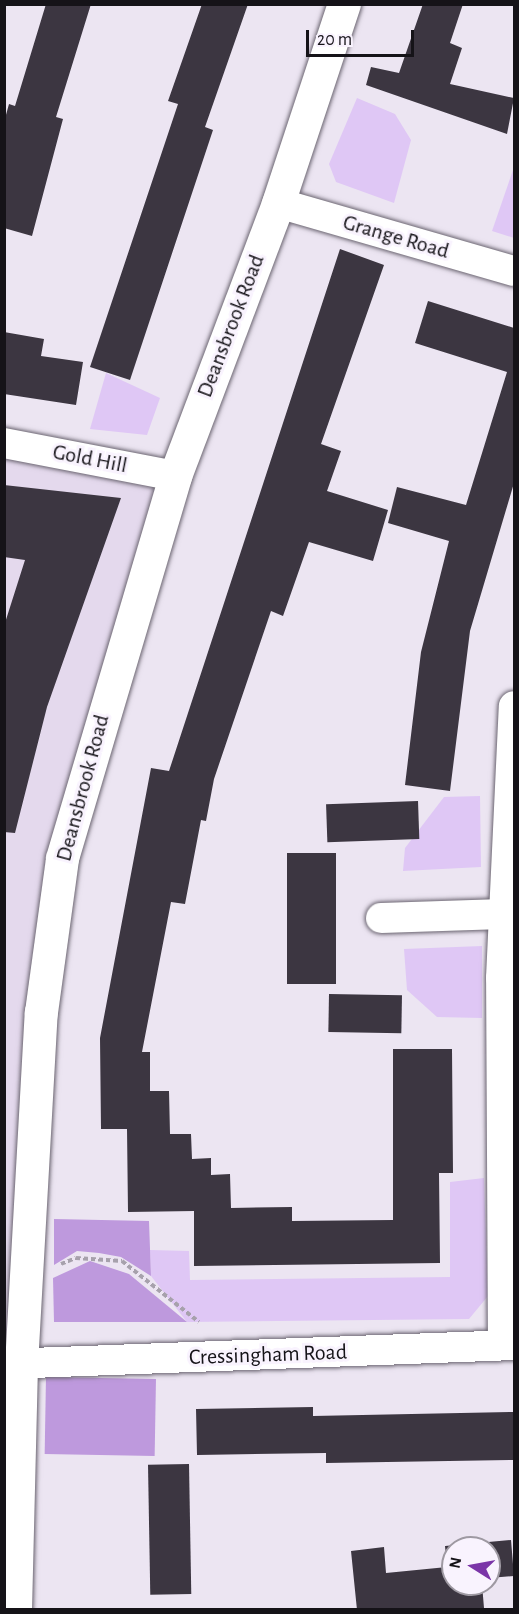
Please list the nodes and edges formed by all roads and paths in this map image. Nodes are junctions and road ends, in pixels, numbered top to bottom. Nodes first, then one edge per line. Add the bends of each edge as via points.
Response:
1 (344, 4) edge
2 (278, 203) junction
3 (514, 271) edge
4 (4, 443) edge
5 (175, 476) junction
6 (514, 706) edge
7 (503, 915) junction
8 (381, 918) dead end
9 (26, 1278) junction
10 (508, 1345) edge
11 (222, 1356) junction
12 (13, 1365) edge
13 (15, 1610) edge

1 - 2 street, Deansbrook Road
2 - 3 street, Grange Road
2 - 5 street, Deansbrook Road
4 - 5 street, Gold Hill
5 - 9 street, Deansbrook Road via 62,858 41,1012
6 - 7 street
7 - 8 street
7 - 10 street
9 - 11 path via 76,1258 122,1261 197,1320
9 - 12 street, Deansbrook Road
10 - 11 street, Cressingham Road
11 - 12 street, Cressingham Road
12 - 13 street, Deansbrook Road

